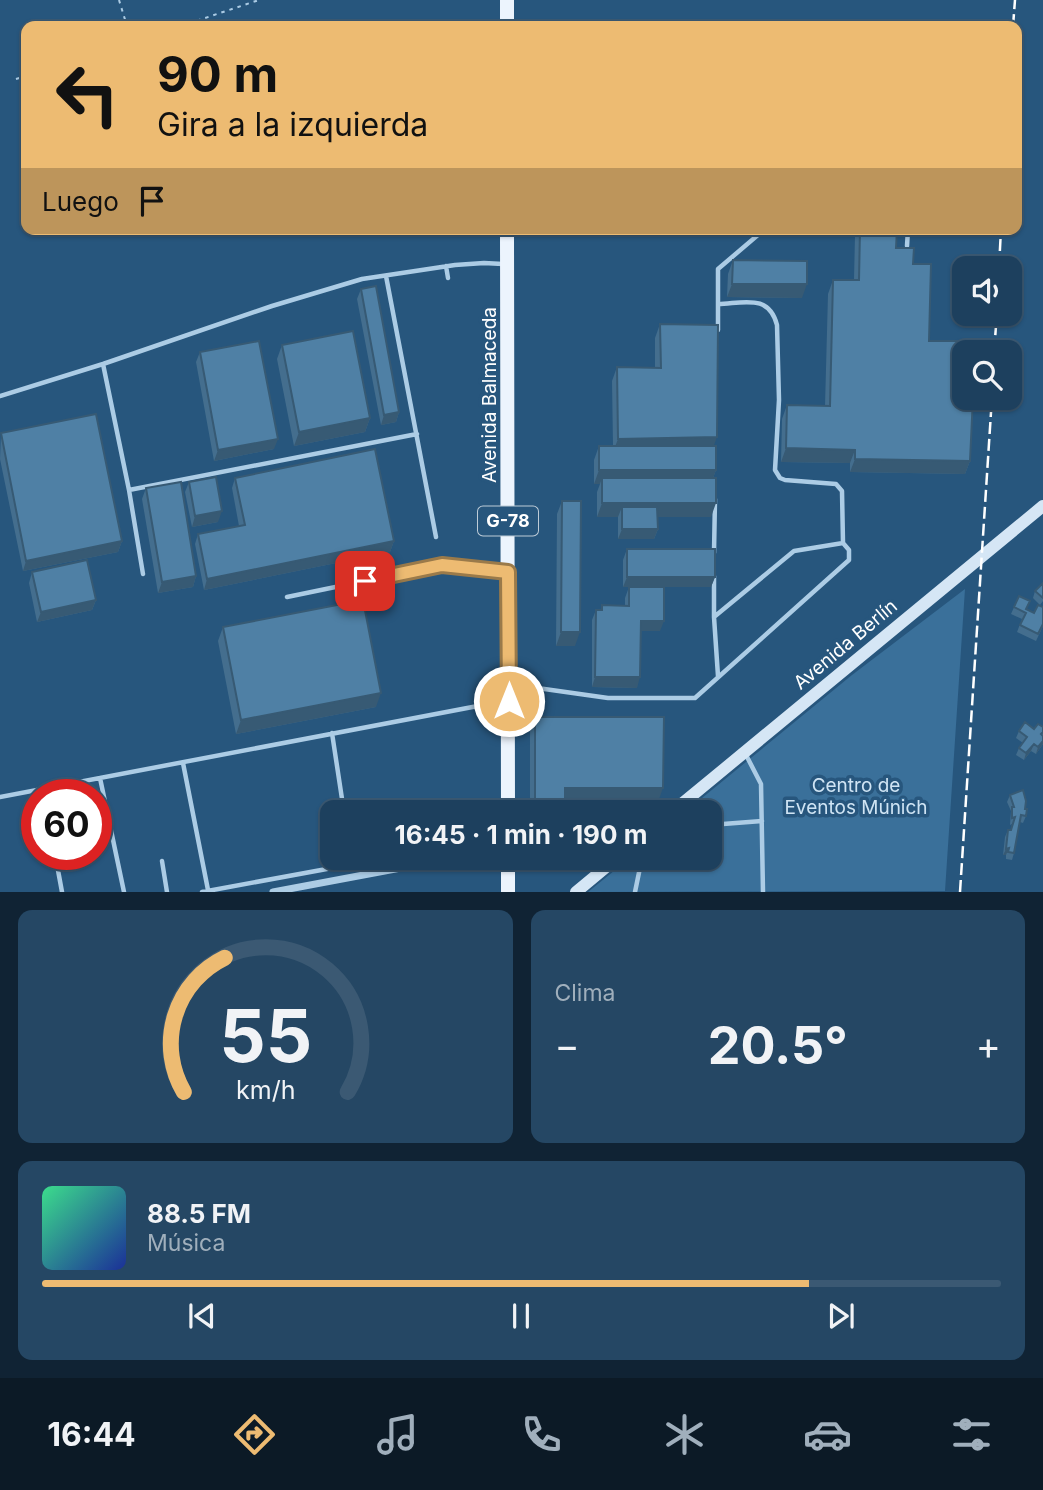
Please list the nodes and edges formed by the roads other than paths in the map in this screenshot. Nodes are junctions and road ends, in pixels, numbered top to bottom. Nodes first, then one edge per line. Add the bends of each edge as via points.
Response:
1 (507, 0) edge
2 (507, 21) edge
3 (508, 235) edge
4 (758, 235) edge
5 (908, 235) edge
6 (907, 246) edge
7 (508, 265) junction
8 (446, 266) junction
9 (386, 276) junction
10 (448, 278) dead end
11 (718, 304) junction
12 (718, 331) edge
13 (103, 364) junction
14 (0, 396) edge
15 (417, 434) junction
16 (129, 490) junction
17 (715, 495) edge
18 (1043, 506) edge
19 (436, 537) dead end
20 (843, 543) junction
21 (508, 572) junction
22 (143, 574) dead end
23 (287, 597) dead end
24 (713, 617) junction
25 (718, 677) junction
26 (508, 684) junction
27 (509, 701) junction
28 (332, 733) junction
29 (744, 753) junction
30 (183, 763) junction
31 (100, 778) junction
32 (96, 779) edge
33 (21, 795) edge
34 (0, 797) edge
35 (342, 800) edge
36 (508, 800) edge
37 (687, 800) edge
38 (762, 821) junction
39 (722, 824) edge
40 (162, 862) dead end
41 (58, 870) edge
42 (321, 870) edge
43 (393, 870) edge
44 (508, 870) edge
45 (602, 870) edge
46 (639, 870) edge
47 (296, 889) edge
48 (62, 891) edge
49 (124, 891) edge
50 (167, 891) edge
51 (205, 891) edge
52 (273, 891) edge
53 (508, 891) edge
54 (576, 891) edge
55 (635, 891) edge
56 (763, 891) edge

1 - 2 main road
3 - 7 main road, Avenida Balmaceda / G-78
4 - 11 lane via 718,269
5 - 6 lane
7 - 8 lane
7 - 21 main road, Avenida Balmaceda / G-78
8 - 9 lane
8 - 10 lane
9 - 13 lane via 272,306
9 - 15 lane
11 - 12 lane
11 - 20 lane via 760,303 769,306 774,315 779,400 775,470 785,480 836,484 842,491
13 - 14 lane
13 - 16 lane
15 - 16 lane
15 - 19 lane
16 - 22 lane
17 - 24 lane
18 - 29 street, Avenida Berlín
20 - 24 lane via 793,551
20 - 25 lane via 849,561
21 - 23 lane via 442,565
21 - 26 main road, Avenida Balmaceda / G-78
24 - 25 lane
25 - 26 lane via 695,698 687,699 608,698
26 - 27 main road, Avenida Balmaceda / G-78
27 - 28 lane
27 - 36 main road, Avenida Balmaceda / G-78
28 - 30 lane
28 - 35 lane
29 - 37 street, Avenida Berlín
29 - 38 lane via 761,784
30 - 31 lane
30 - 51 lane
31 - 32 lane
31 - 49 lane
33 - 34 lane
38 - 39 lane
38 - 56 lane
40 - 50 lane
41 - 48 lane
42 - 51 lane
43 - 47 street
44 - 53 main road
45 - 54 street
46 - 55 lane
47 - 52 street

